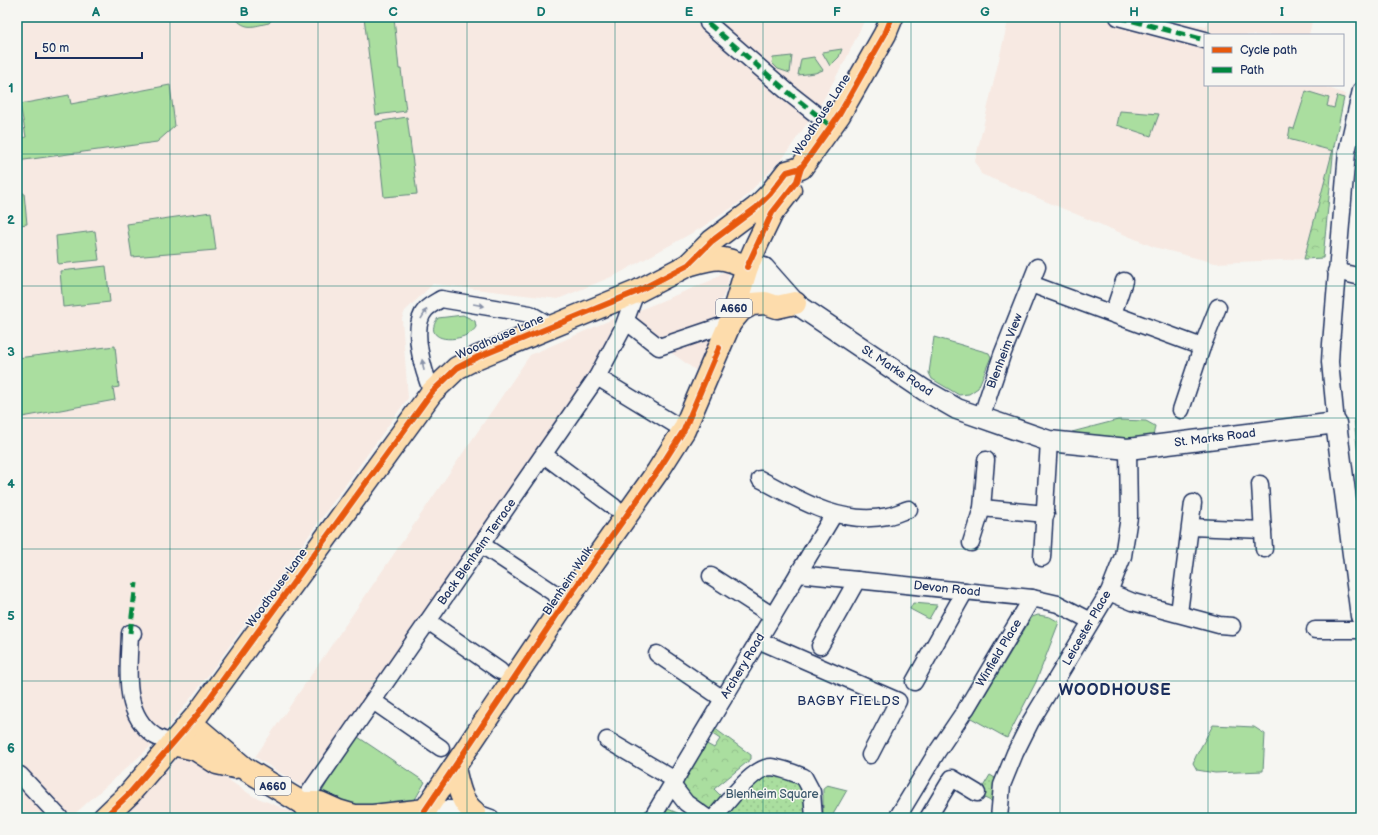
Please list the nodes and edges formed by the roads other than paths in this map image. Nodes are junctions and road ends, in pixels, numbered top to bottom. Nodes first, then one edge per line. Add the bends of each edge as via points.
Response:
1 (892, 17) edge
2 (1118, 17) edge
3 (708, 23) dead end
4 (1204, 40) edge
5 (1361, 90) edge
6 (831, 126) junction
7 (801, 168) junction
8 (739, 222) junction
9 (688, 265) junction
10 (747, 267) junction
11 (1037, 267) dead end
12 (1336, 271) junction
13 (1361, 278) edge
14 (1124, 281) dead end
15 (1031, 284) junction
16 (636, 292) junction
17 (795, 303) junction
18 (1218, 307) dead end
19 (1113, 314) junction
20 (626, 321) junction
21 (730, 323) junction
22 (551, 326) junction
23 (1202, 346) junction
24 (597, 377) junction
25 (432, 392) junction
26 (1181, 410) dead end
27 (981, 418) junction
28 (1336, 423) junction
29 (684, 430) junction
30 (1049, 441) junction
31 (1128, 449) junction
32 (544, 455) junction
33 (986, 460) dead end
34 (760, 479) dead end
35 (1260, 484) dead end
36 (1193, 503) dead end
37 (614, 507) dead end
38 (982, 508) junction
39 (909, 509) dead end
40 (834, 514) junction
41 (1046, 514) junction
42 (1191, 527) junction
43 (1263, 530) junction
44 (971, 543) dead end
45 (482, 545) junction
46 (1264, 549) dead end
47 (1042, 558) dead end
48 (798, 574) junction
49 (711, 576) dead end
50 (857, 580) junction
51 (965, 591) junction
52 (1109, 592) junction
53 (1032, 598) junction
54 (566, 601) junction
55 (1179, 613) junction
56 (773, 616) junction
57 (1361, 616) edge
58 (1092, 621) junction
59 (428, 622) junction
60 (1232, 626) dead end
61 (1315, 630) dead end
62 (1361, 630) edge
63 (133, 633) dead end
64 (758, 640) junction
65 (820, 646) dead end
66 (658, 654) dead end
67 (500, 671) dead end
68 (914, 682) dead end
69 (723, 699) junction
70 (373, 701) junction
71 (198, 721) junction
72 (607, 740) dead end
73 (178, 744) junction
74 (441, 748) dead end
75 (870, 755) dead end
76 (244, 768) junction
77 (454, 768) junction
78 (20, 775) dead end
79 (673, 783) junction
80 (977, 793) dead end
81 (302, 803) junction
82 (427, 808) edge
83 (482, 815) edge
84 (367, 817) edge
85 (60, 818) edge
86 (104, 818) edge
87 (318, 818) edge
88 (652, 818) edge
89 (707, 818) edge
90 (714, 818) edge
91 (814, 818) edge
92 (897, 818) edge
93 (928, 818) edge
94 (999, 818) edge

1 - 6 highway, Woodhouse Lane / A660 via 885,34
2 - 4 street
3 - 6 street
5 - 12 street via 1347,152
6 - 7 highway, Woodhouse Lane / A660
7 - 8 highway, Woodhouse Lane / A660 via 787,172 770,194
7 - 10 highway, Blenheim Walk / A660 via 797,181 772,213
8 - 9 highway, Woodhouse Lane / A660 via 712,241
8 - 10 highway via 733,242 735,252
9 - 10 highway, A660 via 716,257 729,259
9 - 16 highway, Woodhouse Lane / A660
10 - 17 street, St. Marks Road via 764,268
10 - 21 highway, Blenheim Walk / A660
11 - 15 street, Blenheim View
12 - 13 street
12 - 28 street via 1330,362
14 - 19 street
15 - 19 street
15 - 27 street, Blenheim View via 1002,355
16 - 20 street, Back Blenheim Terrace
16 - 22 highway, Woodhouse Lane / A660
17 - 21 highway via 777,306 765,303 752,304 741,310
17 - 27 street, St. Marks Road via 924,390 957,409
18 - 23 street
19 - 23 street
20 - 21 street via 659,347
20 - 24 street, Back Blenheim Terrace
21 - 29 highway, Blenheim Walk / A660
22 - 25 highway, Woodhouse Lane / A660 via 456,368
25 -> 22 street via 424,374 418,336 419,322 425,310 441,299 530,314
23 - 26 street
24 - 29 street
24 - 32 street, Back Blenheim Terrace
25 - 71 highway, Woodhouse Lane / A660
27 - 30 street, St. Marks Road
28 - 31 street, St. Marks Road
28 - 57 street
29 - 54 highway, Blenheim Walk / A660
30 - 31 street, St. Marks Road
30 - 41 street
31 - 52 street, Leicester Place via 1129,517 1123,556
32 - 37 street
32 - 45 street, Back Blenheim Terrace
33 - 38 street
34 - 40 street via 812,506
35 - 43 street
36 - 42 street
38 - 41 street
38 - 44 street
39 - 40 street via 888,516 860,518
40 - 48 street, Archery Road
41 - 47 street
42 - 43 street
42 - 55 street
43 - 46 street
45 - 54 street
45 - 59 street, Back Blenheim Terrace
48 - 50 street, Devon Road
48 - 56 street, Archery Road
49 - 56 street
50 - 51 street, Devon Road
50 - 65 street
51 - 53 street, Devon Road
51 - 68 street
52 - 55 street via 1133,602
52 - 58 street, Leicester Place
53 - 58 street, Devon Road via 1058,604
53 - 92 street, Winfield Place
54 - 77 highway, Blenheim Walk / A660
55 - 60 street via 1219,625
56 - 64 street, Archery Road
58 - 94 street, Leicester Place via 1030,721 1002,785
59 - 67 street
59 - 70 street, Back Blenheim Terrace
61 - 62 street
63 - 73 street via 130,633 130,704 141,722 155,736
64 - 69 street, Archery Road
64 - 75 street via 898,701
66 - 69 street
69 - 79 street, Archery Road
70 - 74 street
70 - 81 street, Back Blenheim Terrace
71 - 73 highway, Woodhouse Lane / A660
71 - 76 highway, A660
72 - 79 street
73 - 76 highway, A660 via 195,749 217,763
73 - 86 highway, Woodhouse Lane / A660
76 - 81 highway, A660
77 - 82 highway, Blenheim Walk / A660
77 - 83 highway via 461,795 467,806
78 - 85 street
79 - 88 street, Archery Road
79 - 89 street via 686,803
80 - 93 street via 952,778
81 - 84 highway, A660 via 320,803 338,811
81 - 87 highway, A660 via 310,814
82 - 83 street via 447,808
82 - 84 highway, A660 via 416,804 373,809
90 - 91 street via 749,779 760,769 770,767 804,777 812,792

